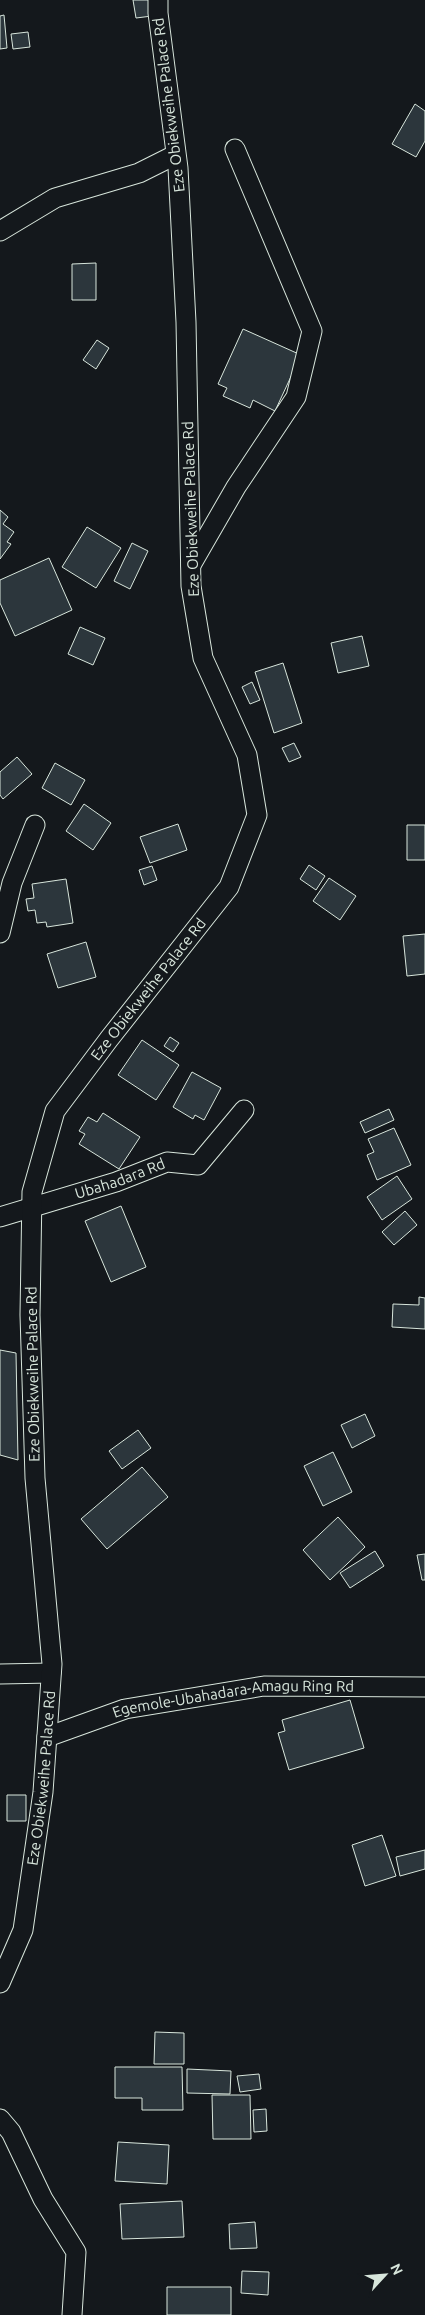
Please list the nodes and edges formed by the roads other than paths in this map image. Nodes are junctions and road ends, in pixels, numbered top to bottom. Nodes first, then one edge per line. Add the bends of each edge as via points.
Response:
1 (158, 0) edge
2 (235, 149) dead end
3 (175, 155) junction
4 (0, 231) edge
5 (190, 566) junction
6 (34, 825) dead end
7 (0, 933) edge
8 (244, 1110) dead end
9 (32, 1207) junction
10 (0, 1217) edge
11 (52, 1673) junction
12 (0, 1674) edge
13 (425, 1687) edge
14 (47, 1737) junction
15 (0, 1983) edge
16 (0, 2119) edge
17 (72, 2315) edge

1 - 3 street, Eze Obiekweihe Palace Rd
2 - 5 street via 312,331 296,398 236,488
3 - 4 street via 139,173 55,198
3 - 5 street, Eze Obiekweihe Palace Rd via 186,322
5 - 9 street, Eze Obiekweihe Palace Rd via 203,658 247,755 257,815 229,887 55,1111 32,1192
6 - 7 street via 12,883
8 - 9 street, Ubahadara Rd via 198,1165 167,1162 116,1182
9 - 10 street
9 - 11 street, Eze Obiekweihe Palace Rd via 30,1315 35,1478
11 - 12 street
11 - 14 street, Eze Obiekweihe Palace Rd
13 - 14 street, Egemole-Ubahadara-Amagu Ring Rd via 264,1686 125,1709
14 - 15 street, Eze Obiekweihe Palace Rd via 43,1792 23,1930
16 - 17 street via 11,2132 43,2199 76,2252

